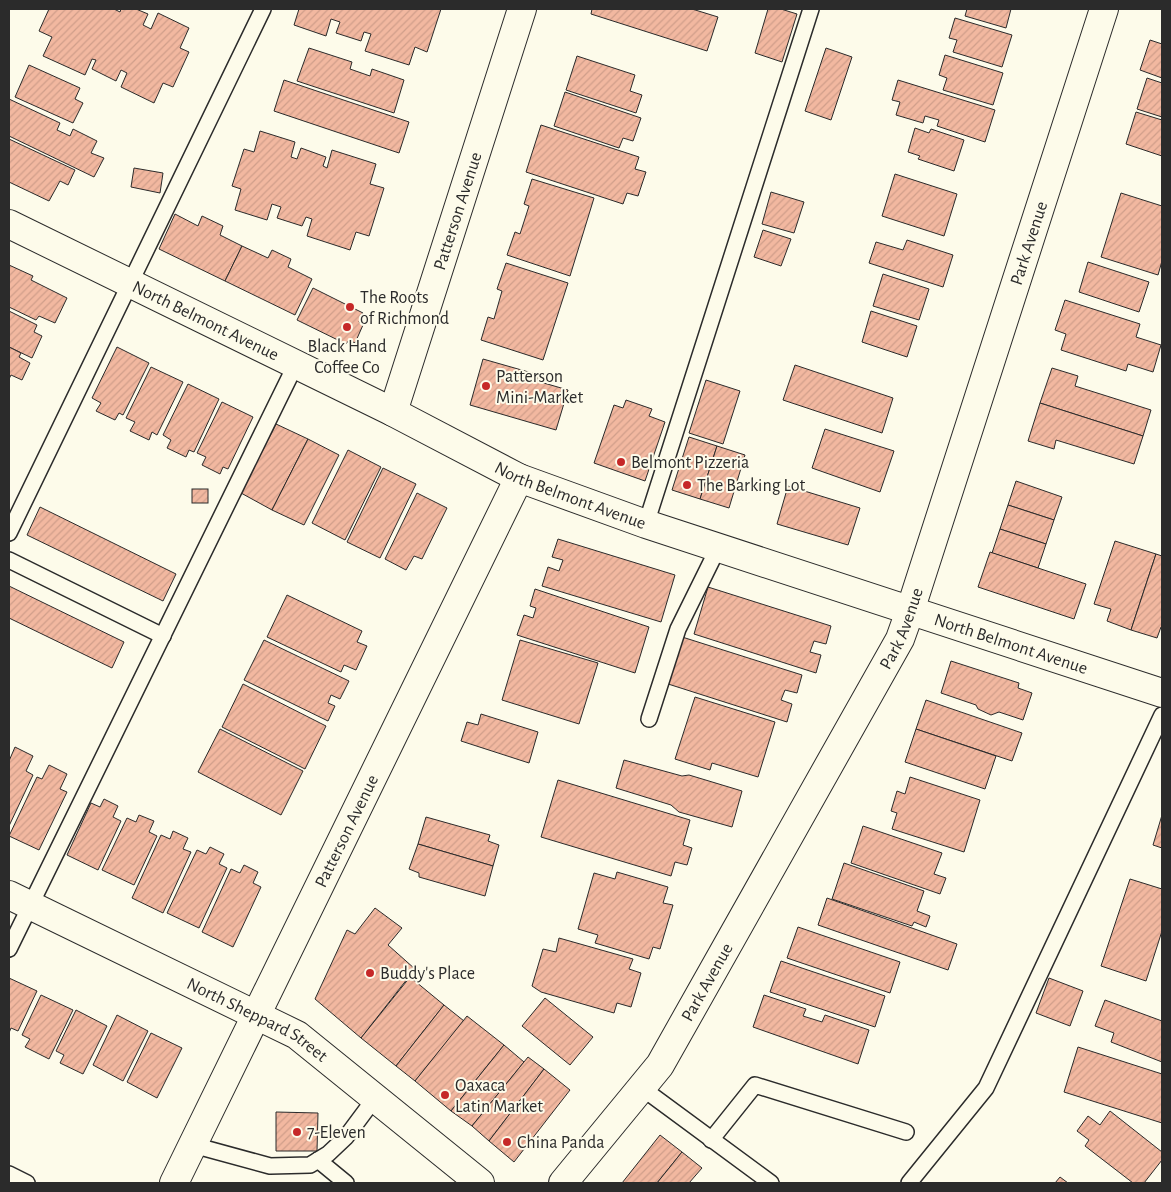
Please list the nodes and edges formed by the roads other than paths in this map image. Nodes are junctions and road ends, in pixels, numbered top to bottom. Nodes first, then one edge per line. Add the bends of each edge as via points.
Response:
1 (263, 9) edge
2 (522, 9) edge
3 (811, 9) edge
4 (1104, 9) edge
5 (9, 224) edge
6 (131, 283) junction
7 (296, 364) junction
8 (393, 412) junction
9 (519, 478) junction
10 (646, 524) junction
11 (9, 533) edge
12 (718, 548) junction
13 (9, 560) edge
14 (910, 611) junction
15 (162, 636) junction
16 (1162, 693) edge
17 (1162, 716) edge
18 (649, 719) dead end
19 (20, 900) edge
20 (9, 950) edge
21 (256, 1014) junction
22 (642, 1088) junction
23 (375, 1098) junction
24 (906, 1132) dead end
25 (711, 1140) junction
26 (193, 1145) junction
27 (318, 1160) junction
28 (9, 1174) edge
29 (27, 1183) edge
30 (174, 1183) edge
31 (346, 1183) edge
32 (480, 1183) edge
33 (563, 1183) edge
34 (772, 1183) edge
35 (908, 1183) edge

1 - 6 lane
2 - 8 street, Patterson Avenue
3 - 10 lane
4 - 14 street, Park Avenue
5 - 6 street, North Belmont Avenue
6 - 7 street, North Belmont Avenue
6 - 11 lane
7 - 8 street, North Belmont Avenue
7 - 15 lane
8 - 9 street, North Belmont Avenue
9 - 10 street, North Belmont Avenue
9 - 21 street, Patterson Avenue
10 - 12 street, North Belmont Avenue
12 - 14 street, North Belmont Avenue
12 - 18 lane via 678,629
13 - 15 lane
14 - 16 street, North Belmont Avenue
14 - 22 street, Park Avenue via 900,639 665,1056
15 - 19 lane
17 - 35 lane via 986,1088
19 - 20 lane
19 - 21 street, North Sheppard Street
21 - 23 street, North Sheppard Street via 296,1035
21 - 26 street, Patterson Avenue
22 - 25 lane
22 - 33 street, Park Avenue
23 - 27 lane via 346,1137
23 - 32 street, North Sheppard Street
24 - 25 lane via 755,1085
25 - 34 lane
26 - 27 lane via 270,1166 310,1165
26 - 30 street, Patterson Avenue
27 - 31 lane
28 - 29 lane

